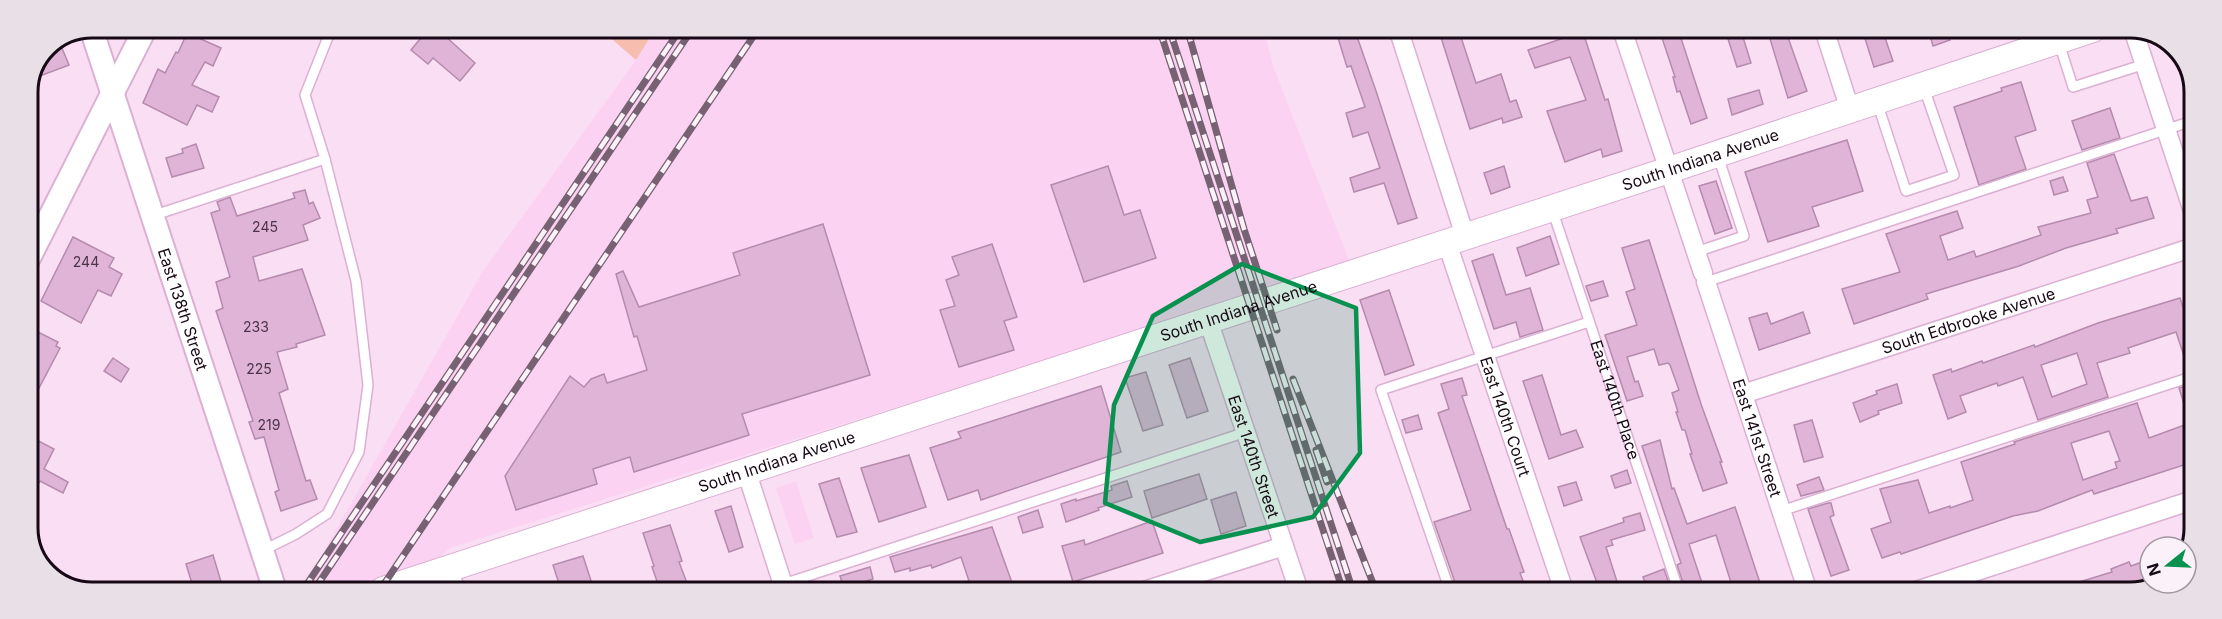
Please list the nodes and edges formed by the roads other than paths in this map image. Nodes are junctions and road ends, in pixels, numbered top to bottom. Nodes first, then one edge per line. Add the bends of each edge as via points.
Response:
1 (95, 38) edge
2 (141, 38) edge
3 (328, 38) edge
4 (1401, 38) edge
5 (1625, 38) edge
6 (1827, 38) edge
7 (2067, 38) edge
8 (2136, 38) edge
9 (2058, 41) junction
10 (2145, 64) junction
11 (1923, 85) junction
12 (113, 96) junction
13 (1876, 101) junction
14 (1850, 110) junction
15 (2184, 123) edge
16 (2166, 129) junction
17 (1717, 154) junction
18 (325, 159) junction
19 (1669, 170) junction
20 (2184, 184) edge
21 (1552, 208) junction
22 (152, 216) junction
23 (1456, 239) junction
24 (38, 241) edge
25 (2184, 250) edge
26 (1696, 252) junction
27 (1705, 277) junction
28 (1208, 320) junction
29 (1589, 322) junction
30 (1485, 356) junction
31 (2184, 378) edge
32 (1743, 394) junction
33 (1246, 432) junction
34 (746, 470) junction
35 (2184, 503) edge
36 (1781, 511) junction
37 (1284, 546) junction
38 (262, 550) junction
39 (456, 579) edge
40 (272, 582) edge
41 (436, 582) edge
42 (782, 582) edge
43 (799, 582) edge
44 (1172, 582) edge
45 (1296, 582) edge
46 (1447, 582) edge
47 (1561, 582) edge
48 (1676, 582) edge
49 (1805, 582) edge
50 (1944, 582) edge

1 - 12 street, East 138th Street
2 - 12 street
3 - 18 lane via 305,94
4 - 23 street
5 - 19 street, East 141st Street
6 - 14 street
7 - 9 main road, South Indiana Avenue
8 - 10 street
9 - 10 lane via 2073,87
9 - 11 main road, South Indiana Avenue
10 - 16 street
11 - 13 main road, South Indiana Avenue
11 - 13 lane via 1954,175 1906,190
12 - 22 street, East 138th Street
12 - 24 street
13 - 14 main road, South Indiana Avenue
14 - 17 main road, South Indiana Avenue
15 - 16 lane
16 - 20 street
16 - 27 lane
17 - 19 main road, South Indiana Avenue
17 - 26 lane via 1742,237
18 - 22 lane
18 - 38 lane via 356,281 366,362 368,385 359,452 327,514
19 - 21 main road, South Indiana Avenue
19 - 26 street, East 141st Street
21 - 23 main road, South Indiana Avenue
21 - 29 lane, East 140th Place
22 - 38 street, East 138th Street
23 - 28 main road, South Indiana Avenue
23 - 30 street, East 140th Court
25 - 32 street, South Edbrooke Avenue
26 - 27 street, East 141st Street
27 - 32 street, East 141st Street
28 - 33 street, East 140th Street
28 - 34 main road, South Indiana Avenue
29 - 30 lane
29 - 48 lane, East 140th Place
30 - 46 lane via 1381,390
30 - 47 street, East 140th Court
31 - 36 lane
32 - 36 street, East 141st Street
33 - 37 street, East 140th Street
33 - 43 lane
34 - 39 main road, South Indiana Avenue
34 - 42 street
35 - 50 street
36 - 49 street, East 141st Street
37 - 44 street
37 - 45 street, East 140th Street
38 - 40 street, East 138th Street
39 - 41 main road, South Indiana Avenue

